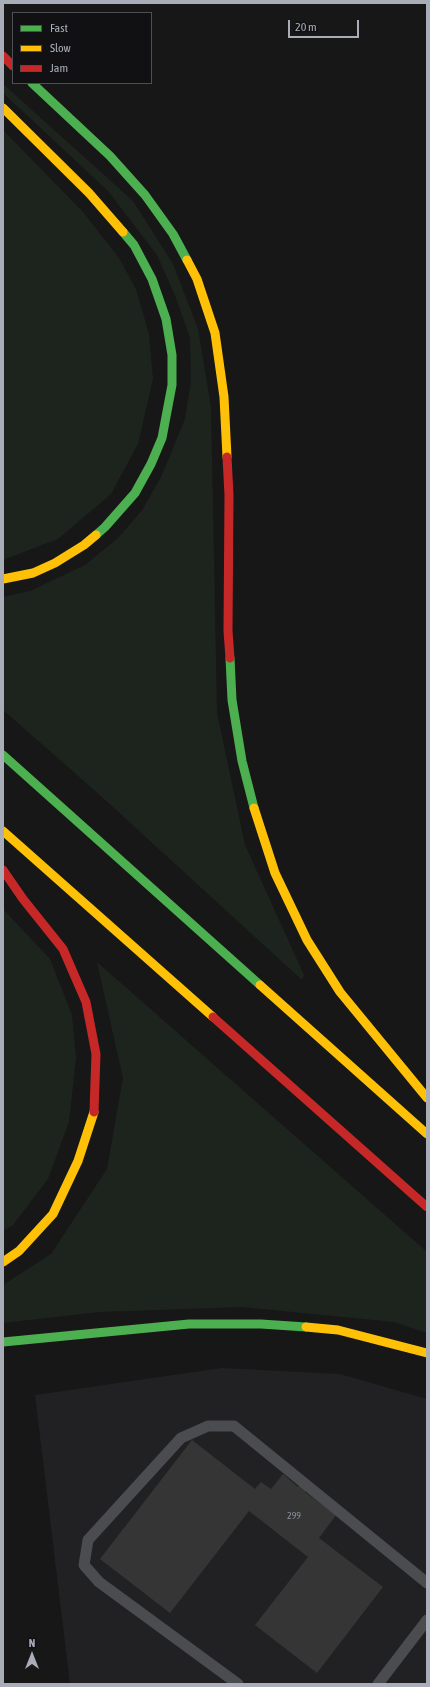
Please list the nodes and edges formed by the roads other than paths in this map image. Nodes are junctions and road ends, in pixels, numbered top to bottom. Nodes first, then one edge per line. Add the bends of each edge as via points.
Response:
1 (3, 56) edge
2 (12, 65) edge
3 (33, 84) edge
4 (3, 108) edge
5 (3, 112) edge
6 (12, 118) junction
7 (3, 580) edge
8 (3, 755) edge
9 (3, 831) edge
10 (3, 870) edge
11 (427, 1098) edge
12 (427, 1134) edge
13 (427, 1207) edge
14 (3, 1262) edge
15 (3, 1342) edge
16 (427, 1352) edge
17 (427, 1583) edge
18 (427, 1620) edge
19 (238, 1684) edge
20 (378, 1684) edge

1 - 2 highway
3 - 11 highway via 110,156 145,195 173,234 196,279 215,333 224,397 229,495 228,631 232,700 242,761 255,813 276,873 307,940 340,992
4 - 6 highway
5 - 6 highway
6 - 7 highway via 89,193 134,245 152,279 166,319 172,355 172,385 162,438 135,493 84,545 34,573
8 - 12 highway
9 - 13 highway
10 - 14 highway via 63,949 86,1002 96,1054 94,1114 78,1162 53,1214 20,1251
15 - 16 highway via 189,1324 262,1324 338,1330
17 - 19 lane via 234,1426 208,1426 181,1438 88,1540 84,1565 99,1582
18 - 20 lane

